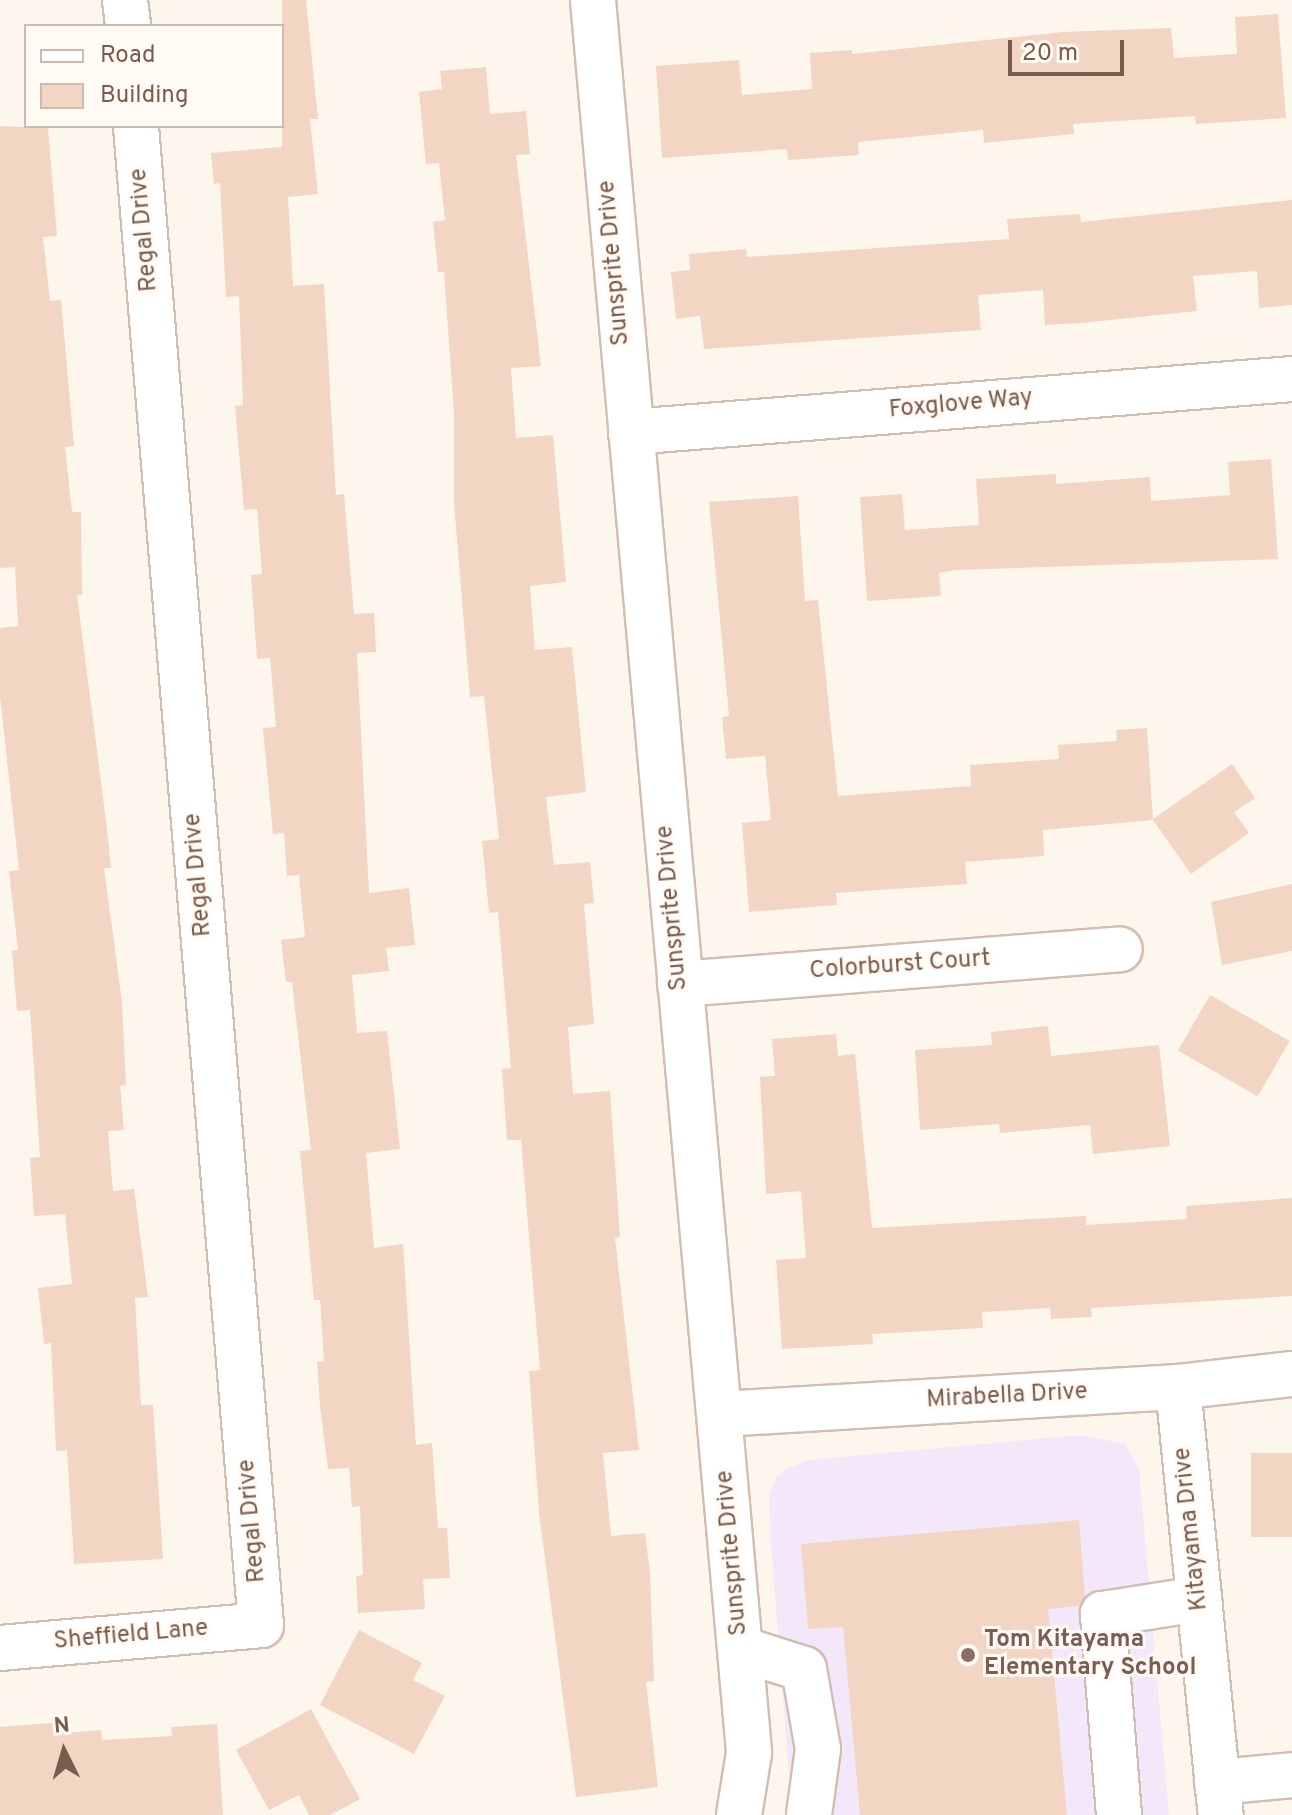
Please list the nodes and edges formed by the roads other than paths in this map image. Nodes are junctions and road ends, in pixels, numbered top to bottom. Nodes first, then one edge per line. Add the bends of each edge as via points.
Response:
1 (125, 0) edge
2 (593, 0) edge
3 (128, 24) edge
4 (136, 128) edge
5 (1292, 379) edge
6 (631, 432) junction
7 (1120, 949) dead end
8 (680, 984) junction
9 (1292, 1374) edge
10 (1178, 1387) junction
11 (721, 1414) junction
12 (1199, 1599) junction
13 (261, 1625) joint
14 (0, 1648) edge
15 (741, 1649) junction
16 (1292, 1775) edge
17 (1219, 1799) edge
18 (739, 1815) edge
19 (809, 1815) edge
20 (1119, 1815) edge

1 - 3 street
2 - 6 street, Sunsprite Drive
4 - 13 street, Regal Drive
5 - 6 street, Foxglove Way
6 - 8 street, Sunsprite Drive
7 - 8 street, Colorburst Court
8 - 11 street, Sunsprite Drive
9 - 10 street, Mirabella Drive
10 - 11 street, Mirabella Drive
10 - 12 street, Kitayama Drive
11 - 15 street, Sunsprite Drive
12 - 17 street, Kitayama Drive
12 - 20 street via 1103,1614
13 - 14 street, Sheffield Lane
15 - 18 street, Sunsprite Drive via 749,1753
15 - 19 street via 804,1669 818,1749
16 - 17 street

